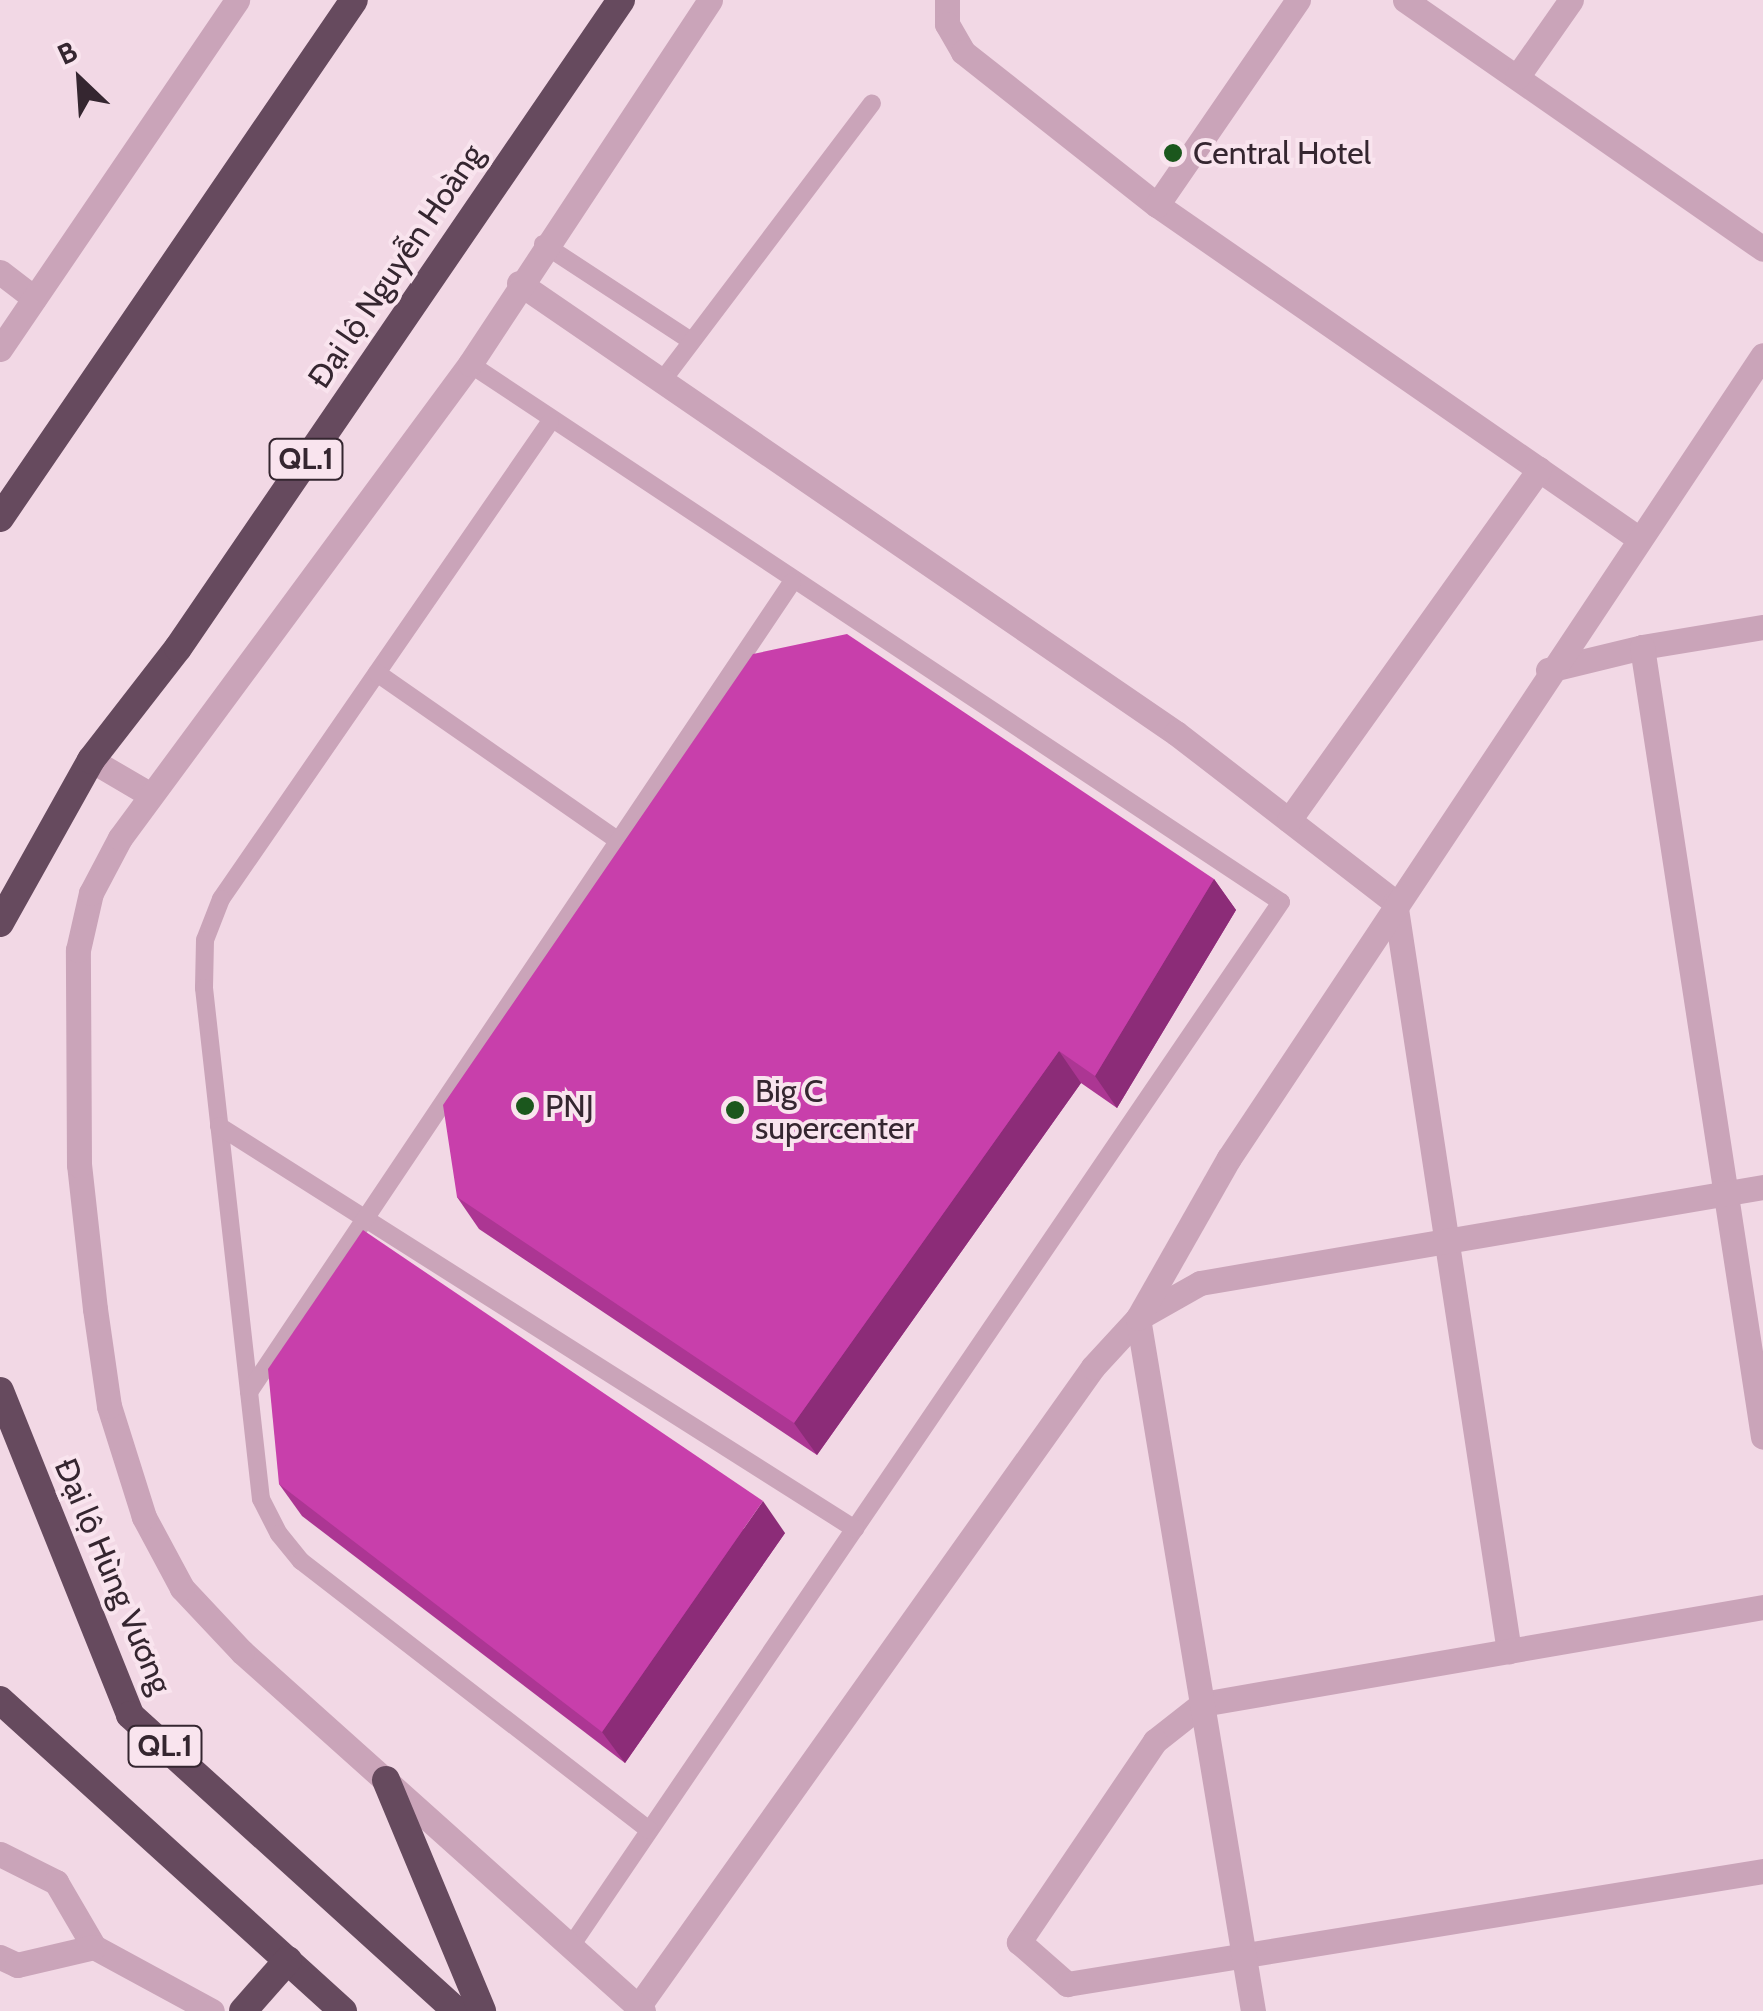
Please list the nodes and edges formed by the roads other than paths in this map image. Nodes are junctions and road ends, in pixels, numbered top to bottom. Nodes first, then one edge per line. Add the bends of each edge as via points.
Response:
1 (237, 0) edge
2 (354, 0) edge
3 (621, 0) edge
4 (710, 0) edge
5 (947, 0) edge
6 (1298, 0) edge
7 (1405, 0) edge
8 (1572, 0) edge
9 (1517, 78) junction
10 (872, 103) dead end
11 (1157, 205) junction
12 (543, 244) junction
13 (1763, 249) edge
14 (0, 272) edge
15 (519, 283) junction
16 (34, 298) junction
17 (691, 340) junction
18 (0, 348) edge
19 (1763, 356) edge
20 (470, 364) junction
21 (662, 381) junction
22 (550, 422) junction
23 (1538, 470) junction
24 (0, 518) edge
25 (1638, 538) junction
26 (792, 582) junction
27 (1763, 627) edge
28 (1642, 647) junction
29 (1548, 670) junction
30 (377, 673) junction
31 (91, 760) junction
32 (149, 794) junction
33 (1289, 820) junction
34 (619, 840) junction
35 (1395, 902) junction
36 (0, 923) edge
37 (219, 1126) junction
38 (1763, 1187) edge
39 (1724, 1194) junction
40 (364, 1220) junction
41 (1443, 1242) junction
42 (1138, 1318) junction
43 (0, 1391) edge
44 (249, 1392) junction
45 (1763, 1438) edge
46 (855, 1529) junction
47 (1763, 1607) edge
48 (1508, 1651) junction
49 (0, 1700) edge
50 (1202, 1704) junction
51 (386, 1780) junction
52 (650, 1830) junction
53 (0, 1854) edge
54 (1763, 1871) edge
55 (571, 1946) junction
56 (94, 1947) junction
57 (1244, 1956) junction
58 (0, 1957) edge
59 (288, 1960) junction
60 (640, 2009) edge
61 (212, 2011) edge
62 (243, 2011) edge
63 (343, 2011) edge
64 (458, 2011) edge
65 (482, 2011) edge
66 (1253, 2011) edge

1 - 16 street
2 - 24 highway
3 - 31 highway, Đại lộ Nguyễn Hoàng / QL.1 via 178,648
4 - 12 street
5 - 11 street via 947,24 964,52
6 - 11 street
7 - 9 street
8 - 9 street
9 - 13 street
10 - 17 lane
11 - 23 street
12 - 15 street
12 - 17 lane
14 - 16 street
15 - 20 street
15 - 21 street
16 - 18 street
17 - 21 lane
19 - 25 street
20 - 22 lane
20 - 32 street
21 - 33 street
22 - 26 lane
22 - 30 lane
23 - 25 street
23 - 33 street
25 - 29 street
26 - 34 lane
26 - 46 lane via 1281,902
27 - 28 street
28 - 29 street
28 - 39 street
29 - 35 street
30 - 34 lane
30 - 37 lane via 221,898 205,940
31 - 32 street
31 - 36 highway, Đại lộ Nguyễn Hoàng / QL.1
32 - 51 street via 91,893 78,950 80,1165 110,1406 144,1517 182,1588
33 - 35 street
34 - 40 lane
35 - 41 street
35 - 42 street via 1229,1158
37 - 40 lane
37 - 44 lane
38 - 39 street
39 - 41 street
39 - 45 street
40 - 44 lane
40 - 46 lane
41 - 42 street via 1200,1282
41 - 48 street
42 - 50 street
42 - 60 street via 1093,1367
43 - 64 highway, Đại lộ Hùng Vương / QL.1 via 130,1715
44 - 52 lane via 260,1499 301,1561
46 - 52 lane
47 - 48 street
48 - 50 street
49 - 59 highway, QL.1
50 - 57 street
50 - 57 street via 1156,1741 1020,1942 1067,1984
51 - 55 street
51 - 65 highway
52 - 55 lane
53 - 56 street via 56,1882
54 - 57 street
55 - 60 street
56 - 58 street via 17,1965
56 - 61 street
57 - 66 street
59 - 62 highway
59 - 63 highway, QL.1

